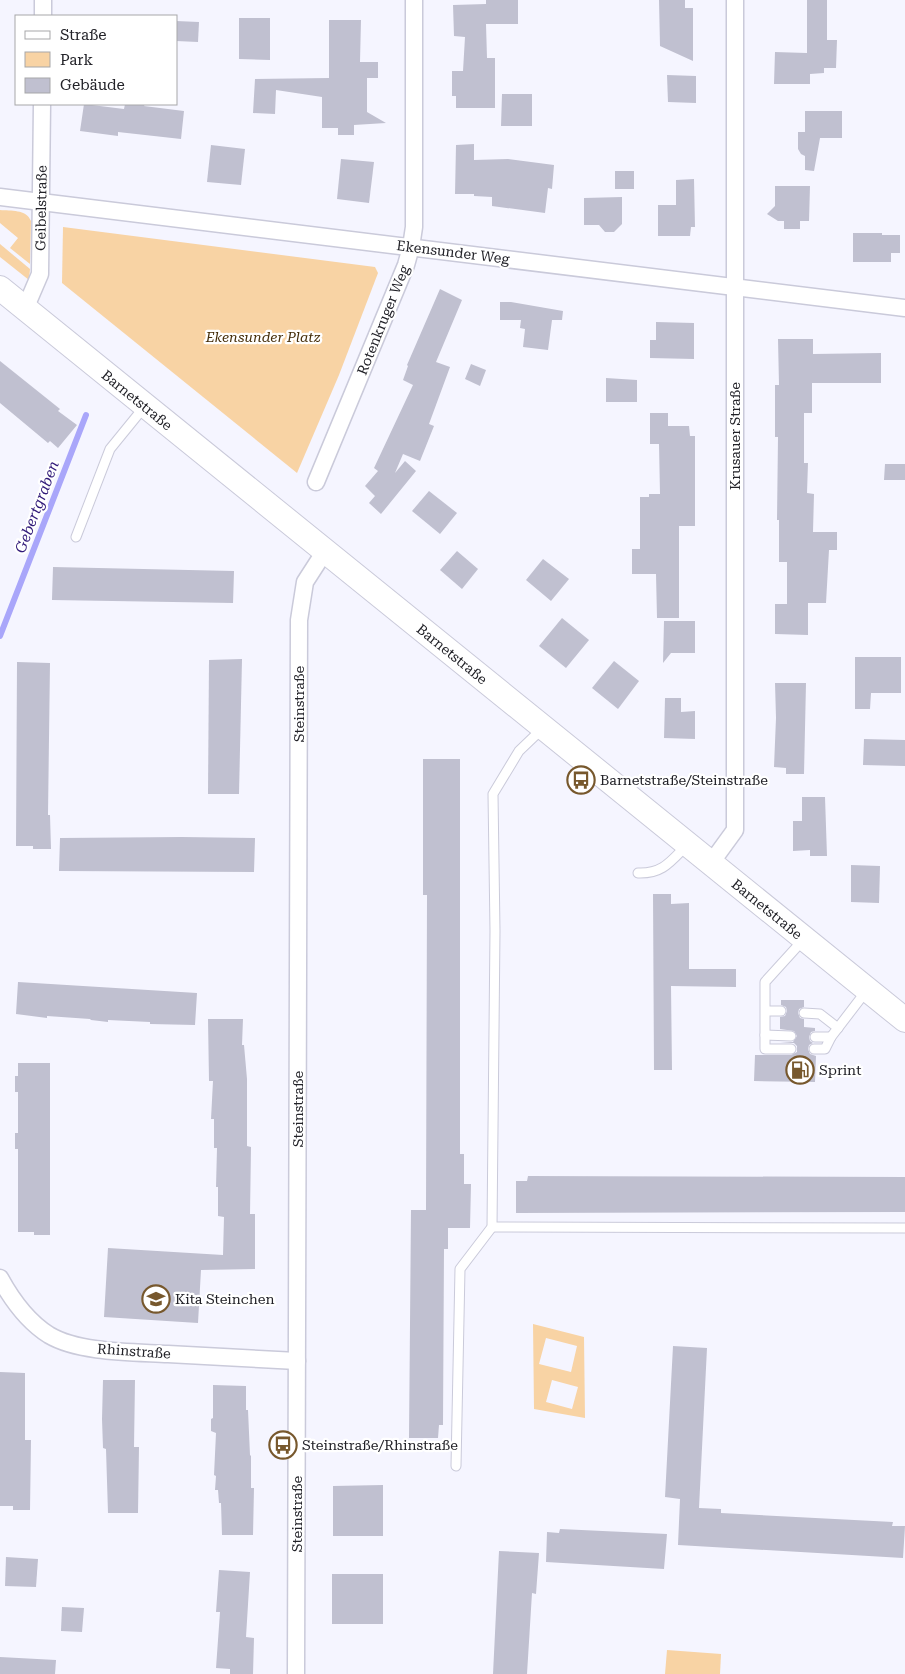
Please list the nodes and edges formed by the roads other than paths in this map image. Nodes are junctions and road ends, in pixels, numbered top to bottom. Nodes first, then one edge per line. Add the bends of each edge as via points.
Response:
1 (43, 0) edge
2 (414, 0) edge
3 (735, 0) edge
4 (43, 15) edge
5 (42, 105) edge
6 (0, 197) edge
7 (40, 202) junction
8 (411, 247) junction
9 (734, 287) junction
10 (0, 288) edge
11 (905, 308) edge
12 (25, 309) junction
13 (145, 406) junction
14 (316, 482) dead end
15 (76, 537) dead end
16 (325, 551) junction
17 (543, 728) junction
18 (687, 845) junction
19 (711, 864) junction
20 (638, 873) dead end
21 (804, 939) junction
22 (867, 990) junction
23 (766, 1011) junction
24 (781, 1011) dead end
25 (804, 1013) dead end
26 (905, 1020) edge
27 (838, 1028) junction
28 (765, 1035) junction
29 (791, 1036) dead end
30 (815, 1036) dead end
31 (831, 1037) junction
32 (791, 1049) dead end
33 (814, 1049) dead end
34 (492, 1227) junction
35 (905, 1228) edge
36 (0, 1278) edge
37 (297, 1361) junction
38 (456, 1466) dead end
39 (296, 1674) edge

1 - 4 street
2 - 8 street, Rotenkruger Weg via 414,226
3 - 9 street, Krusauer Straße
5 - 7 street, Geibelstraße
6 - 7 street, Ekensunder Weg
7 - 8 street, Ekensunder Weg
7 - 12 street, Geibelstraße via 40,274
8 - 9 street, Ekensunder Weg
8 - 14 street, Rotenkruger Weg
9 - 11 street, Ekensunder Weg
9 - 19 street, Krusauer Straße via 735,830
10 - 12 street, Barnetstraße
12 - 13 street, Barnetstraße
13 - 15 lane via 110,450
13 - 16 street, Barnetstraße
16 - 17 street, Barnetstraße
16 - 37 street, Steinstraße via 304,582 300,620
17 - 18 street, Barnetstraße
17 - 34 lane via 519,751 493,794
18 - 19 street, Barnetstraße
18 - 20 lane via 661,870
19 - 21 street, Barnetstraße
21 - 22 street, Barnetstraße
21 - 23 lane via 765,982
22 - 26 street, Barnetstraße
22 - 27 lane
23 - 24 lane
23 - 28 lane
25 - 27 lane via 820,1014
27 - 31 lane
28 - 29 lane
28 - 32 lane via 765,1049
30 - 31 lane
31 - 33 lane via 825,1049
34 - 35 lane
34 - 38 lane via 460,1268
36 - 37 street, Rhinstraße via 10,1297 27,1317 50,1335 68,1342 107,1350
37 - 39 street, Steinstraße

